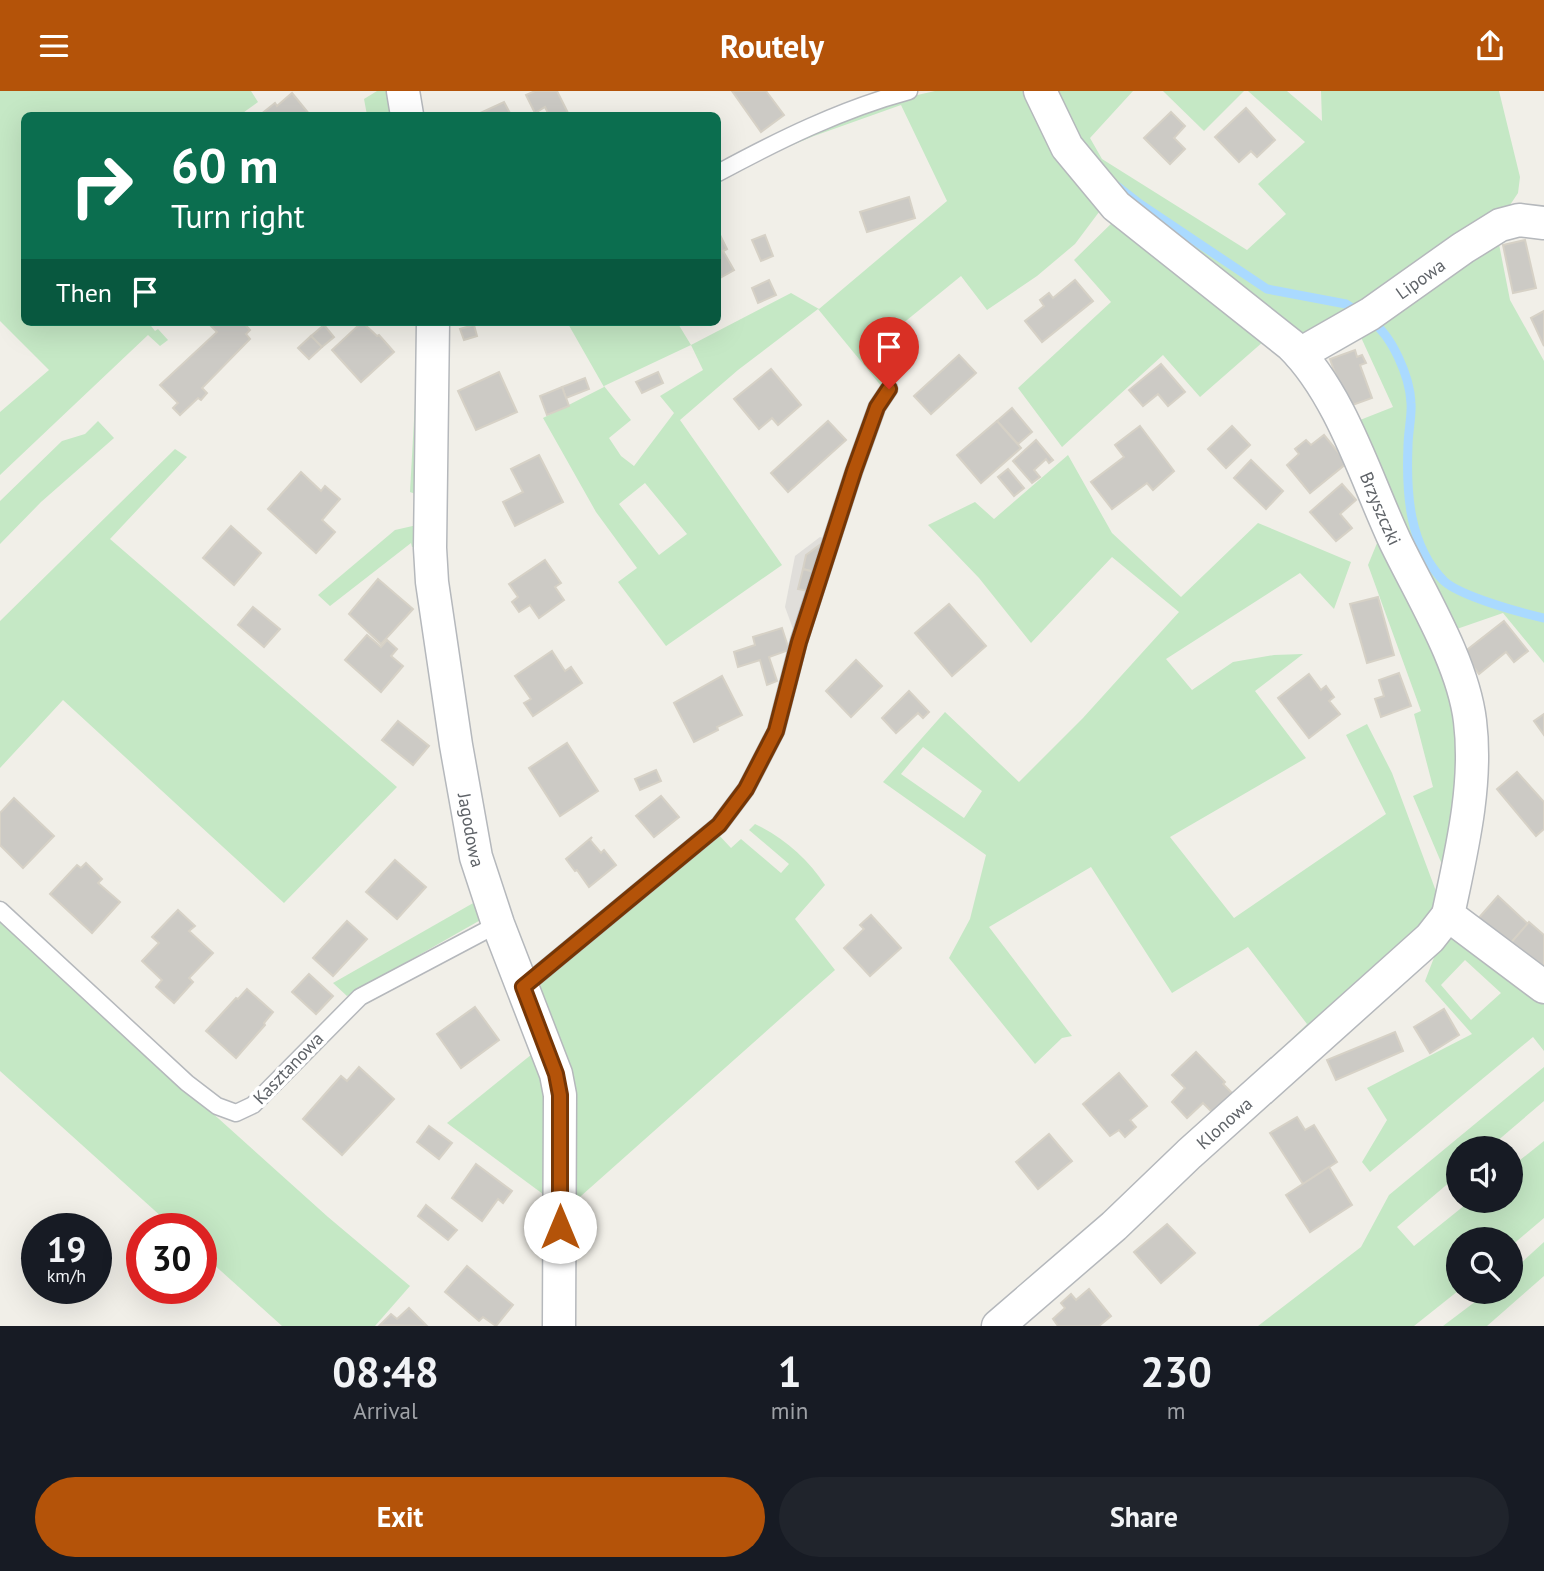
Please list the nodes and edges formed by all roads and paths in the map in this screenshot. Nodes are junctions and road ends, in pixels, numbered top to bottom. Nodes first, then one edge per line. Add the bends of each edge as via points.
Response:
1 (404, 91) edge
2 (909, 91) edge
3 (1040, 91) edge
4 (407, 112) edge
5 (721, 171) edge
6 (1544, 223) edge
7 (433, 326) edge
8 (1300, 354) junction
9 (889, 389) dead end
10 (0, 910) edge
11 (1448, 915) junction
12 (498, 924) junction
13 (523, 987) junction
14 (1544, 987) edge
15 (559, 1326) edge
16 (998, 1326) edge

1 - 4 street
2 - 5 lane via 786,137
3 - 8 street, Brzyszczki via 1067,147 1116,206
6 - 8 street, Lipowa via 1519,220 1500,225 1358,321
7 - 12 street, Jagodowa via 432,582 464,796 476,857
8 - 11 street, Brzyszczki via 1334,406 1362,462 1444,638 1464,694 1470,718 1471,770
9 - 13 lane via 877,407 854,471 799,642 776,731 746,789 719,825
10 - 12 lane, Kasztanowa via 187,1083 217,1106 236,1113 253,1105 360,997
11 - 14 street
11 - 16 street, Klonowa via 1430,938 1079,1258
12 - 13 street, Jagodowa
13 - 15 street, Jagodowa via 560,1095

